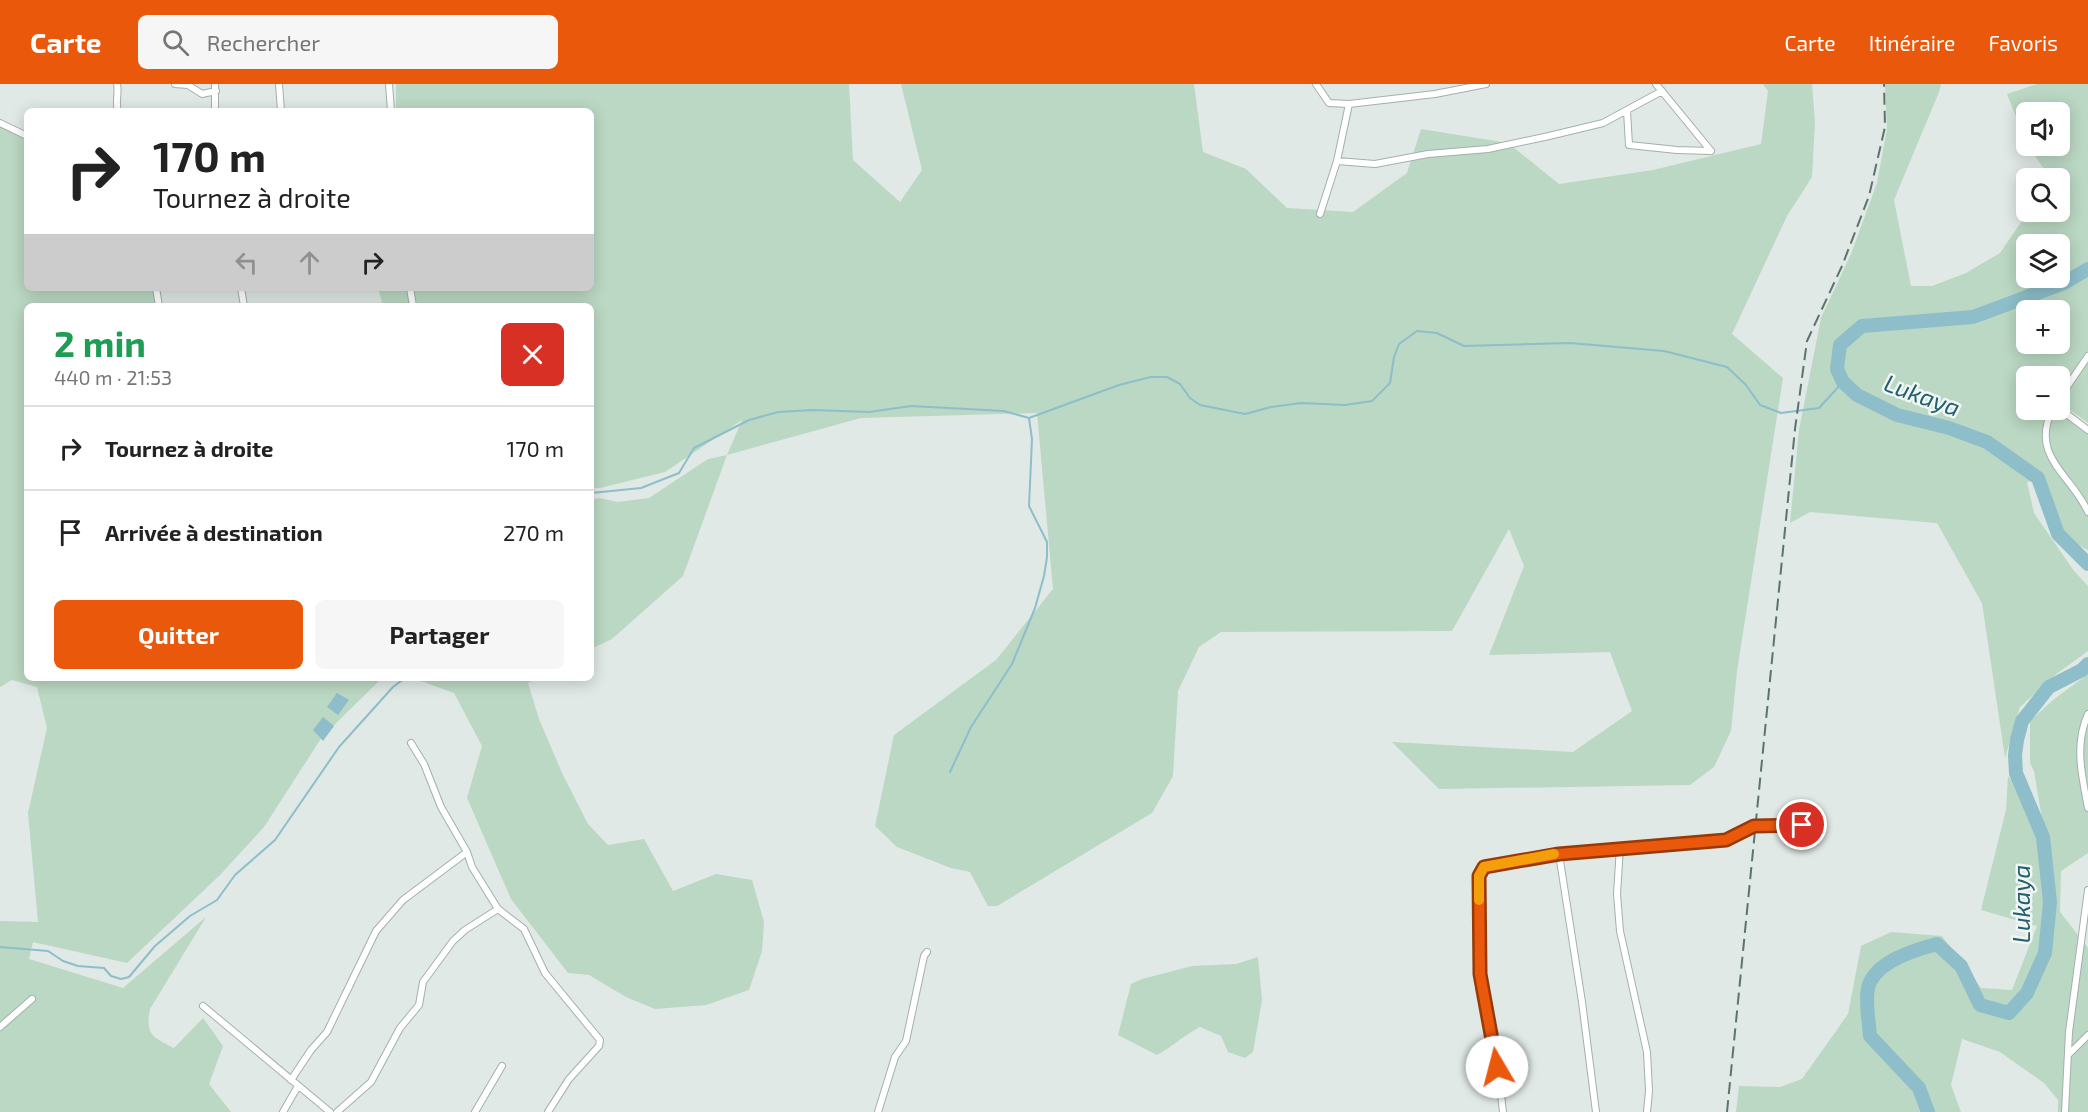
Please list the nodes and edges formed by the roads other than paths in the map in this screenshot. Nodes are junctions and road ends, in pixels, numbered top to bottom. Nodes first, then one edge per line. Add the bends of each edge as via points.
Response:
1 (117, 84) edge
2 (175, 84) edge
3 (279, 84) edge
4 (388, 84) edge
5 (1316, 84) edge
6 (1486, 84) edge
7 (1656, 84) edge
8 (1473, 85) edge
9 (216, 88) edge
10 (1662, 91) junction
11 (1349, 104) junction
12 (117, 108) edge
13 (214, 108) edge
14 (281, 108) edge
15 (391, 108) edge
16 (1627, 111) junction
17 (0, 123) edge
18 (24, 135) edge
19 (1338, 161) junction
20 (1320, 214) dead end
21 (2088, 356) edge
22 (2070, 382) edge
23 (2070, 416) edge
24 (2047, 420) edge
25 (2088, 430) edge
26 (2088, 512) edge
27 (2088, 714) edge
28 (411, 743) dead end
29 (2088, 808) edge
30 (1802, 825) dead end
31 (1620, 847) junction
32 (467, 852) junction
33 (1559, 854) junction
34 (2088, 890) edge
35 (498, 909) junction
36 (927, 952) dead end
37 (32, 999) dead end
38 (203, 1006) dead end
39 (0, 1027) edge
40 (2088, 1035) edge
41 (2068, 1055) junction
42 (502, 1066) dead end
43 (291, 1080) junction
44 (298, 1086) junction
45 (283, 1112) edge
46 (330, 1112) edge
47 (337, 1112) edge
48 (475, 1112) edge
49 (548, 1112) edge
50 (878, 1112) edge
51 (1503, 1112) edge
52 (1596, 1112) edge
53 (1647, 1112) edge
54 (2066, 1112) edge

1 - 12 street
2 - 9 street via 192,87 202,94
3 - 14 street
4 - 15 street
5 - 11 street via 1329,103
6 - 8 street
7 - 10 street
8 - 11 street
9 - 13 street
10 - 16 street
10 - 16 street via 1711,151 1629,145
11 - 19 street
16 - 19 street via 1595,125 1488,149 1375,164
17 - 18 street
19 - 20 street
21 - 22 street
23 - 25 street
24 - 26 street via 2048,452
27 - 29 street via 2080,749
28 - 32 street
30 - 31 street via 1754,826 1726,840
31 - 33 street
31 - 53 street via 1620,931 1647,1052
32 - 35 street
32 - 43 street via 403,900 376,931 327,1032
33 - 51 street via 1488,865 1480,872 1480,974 1495,1044
33 - 52 street
34 - 41 street
35 - 47 street via 453,941 423,982 419,1005 400,1028 371,1082
35 - 49 street via 524,929 545,973 601,1042 564,1084
36 - 50 street via 906,1041 895,1057
37 - 39 street
38 - 43 street
40 - 41 street
41 - 54 street
42 - 48 street
43 - 44 street
44 - 45 street
44 - 46 street

